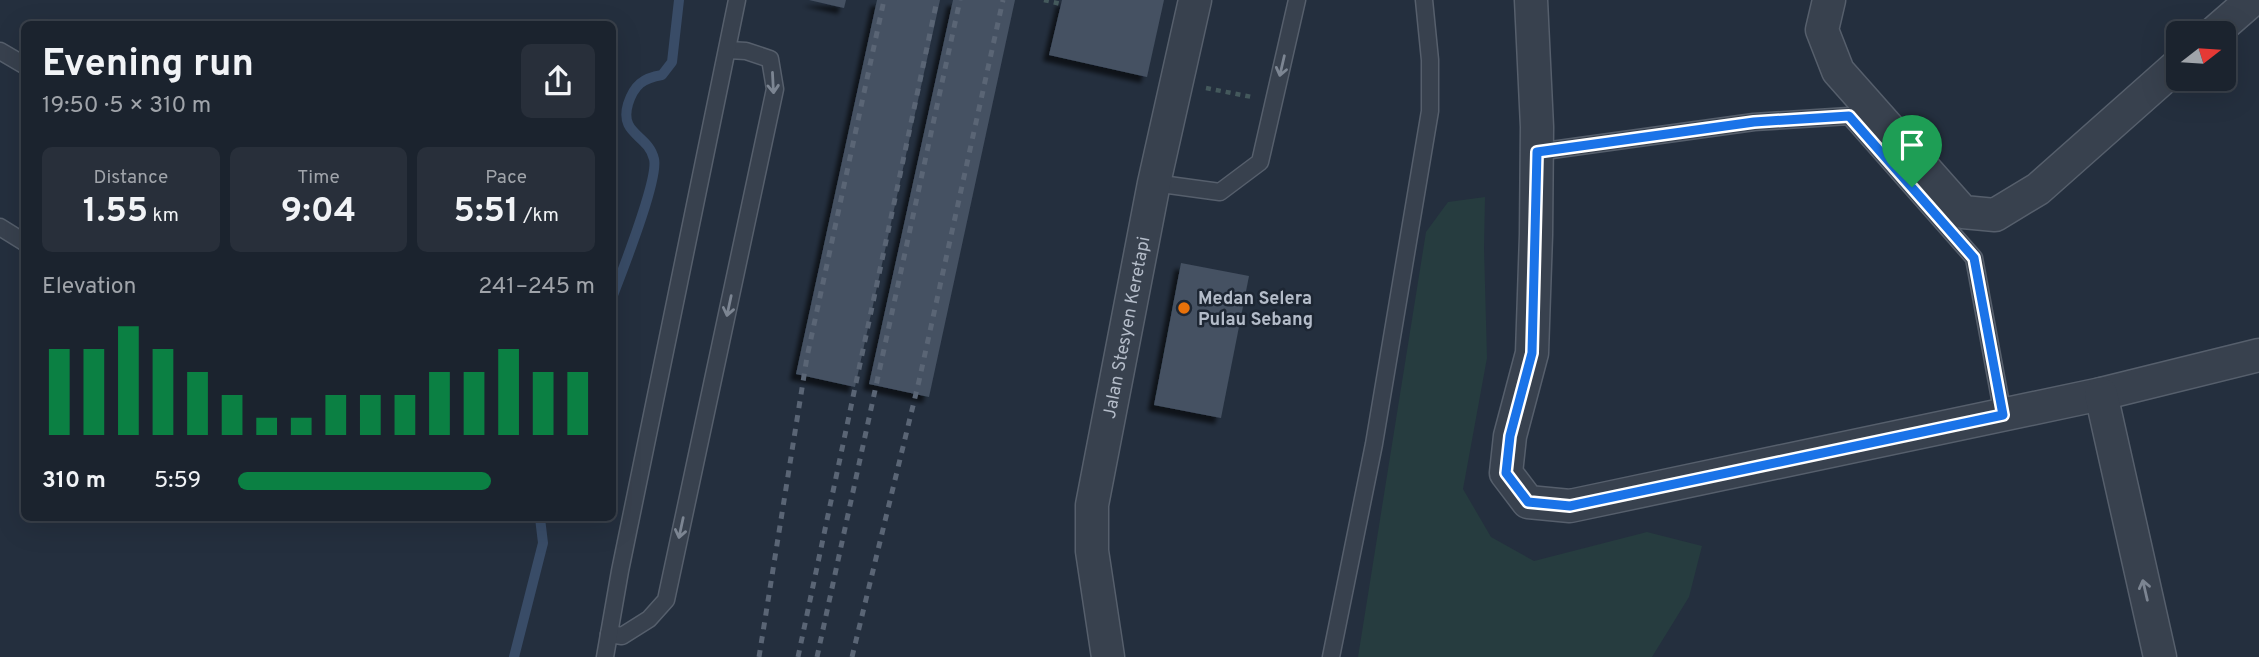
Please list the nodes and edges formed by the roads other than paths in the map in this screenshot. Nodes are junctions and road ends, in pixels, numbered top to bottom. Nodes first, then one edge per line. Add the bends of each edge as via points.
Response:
1 (737, 0) edge
2 (1195, 0) edge
3 (1297, 0) edge
4 (1424, 0) edge
5 (1531, 0) edge
6 (1829, 0) edge
7 (2252, 0) edge
8 (2228, 21) edge
9 (728, 50) junction
10 (0, 51) edge
11 (21, 63) edge
12 (2166, 76) edge
13 (1537, 152) junction
14 (1154, 183) junction
15 (0, 227) edge
16 (21, 240) edge
17 (2259, 355) edge
18 (2101, 394) junction
19 (2003, 415) junction
20 (609, 634) junction
21 (605, 657) edge
22 (1108, 657) edge
23 (1331, 657) edge
24 (2160, 657) edge

1 - 9 lane
2 - 14 street, Jalan Stesyen Keretapi
3 -> 14 lane via 1260,162 1220,192
4 - 23 lane via 1430,111 1374,444
5 - 13 street
6 - 12 street via 1822,30 1838,71 1963,212 1994,215 2038,189
7 - 8 street
9 - 20 lane
9 -> 20 lane via 770,59 775,89 666,600 649,619 622,636
10 - 11 lane
13 - 19 lane via 1754,122 1849,116 1974,258
13 - 19 street via 1532,353 1510,436 1506,473 1528,502 1570,506
14 - 22 street, Jalan Stesyen Keretapi via 1092,505 1092,551
15 - 16 lane
17 - 18 street
18 - 19 street
24 -> 18 street
20 - 21 lane

